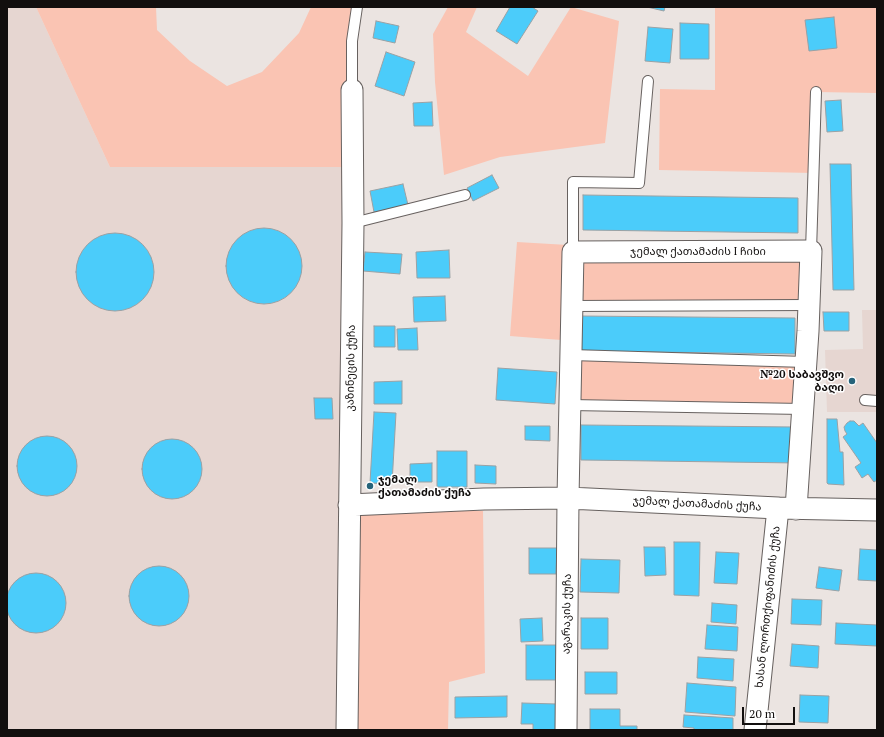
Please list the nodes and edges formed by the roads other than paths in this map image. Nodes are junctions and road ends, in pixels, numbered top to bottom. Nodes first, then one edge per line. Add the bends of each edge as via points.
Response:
1 (357, 7) edge
2 (648, 81) dead end
3 (352, 90) joint
4 (816, 92) dead end
5 (465, 195) dead end
6 (353, 223) junction
7 (811, 251) junction
8 (573, 252) junction
9 (809, 305) junction
10 (572, 306) junction
11 (571, 355) junction
12 (806, 362) junction
13 (865, 400) dead end
14 (877, 401) edge
15 (570, 405) junction
16 (803, 409) junction
17 (568, 498) junction
18 (349, 505) junction
19 (787, 509) junction
20 (877, 510) edge
21 (347, 730) edge
22 (566, 730) edge
23 (755, 730) edge

1 - 3 lane, კაზინეცის ქუჩა via 352,41
2 - 8 lane via 639,183 574,182
3 - 6 street, კაზინეცის ქუჩა
4 - 7 lane
5 - 6 lane
6 - 18 street, კაზინეცის ქუჩა
7 - 8 street, ჯემალ ქათამაძის I ჩიხი
7 - 9 street
8 - 10 street
9 - 10 lane
9 - 12 street
10 - 11 street
11 - 12 lane
11 - 15 street
12 - 16 street
13 - 14 lane
15 - 16 lane
15 - 17 street
16 - 19 street
17 - 18 street, ჯემალ ქათამაძის ქუჩა
17 - 19 street, ჯემალ ქათამაძის ქუჩა
17 - 22 street, აგარაკის ქუჩა
18 - 21 street, კაზინეცის ქუჩა
19 - 20 street, ჯემალ ქათამაძის ქუჩა
19 - 23 street, ხასან ლორთქიფანიძის ქუჩა

